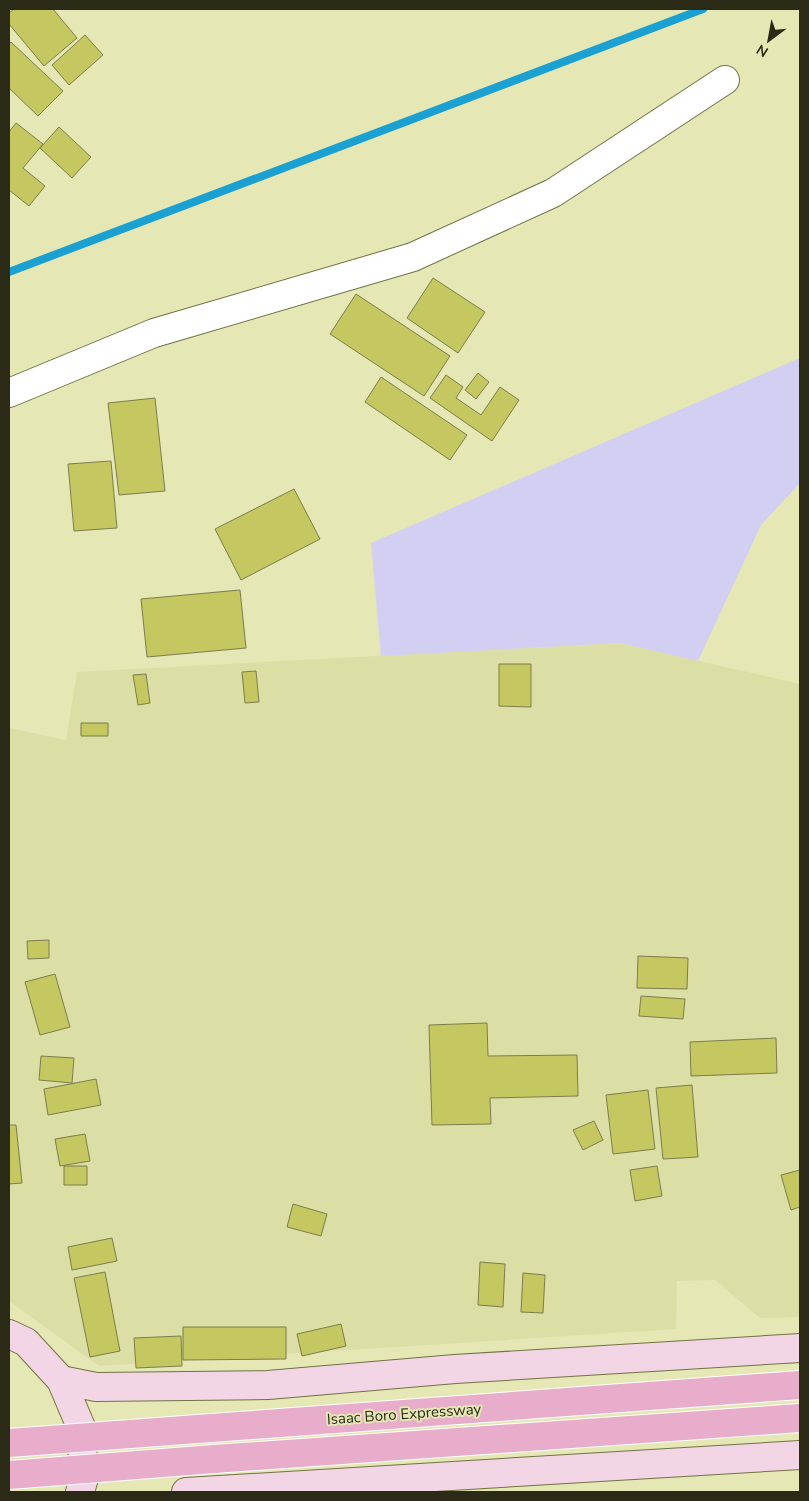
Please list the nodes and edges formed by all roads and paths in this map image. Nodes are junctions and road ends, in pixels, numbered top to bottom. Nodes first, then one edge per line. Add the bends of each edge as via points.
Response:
1 (725, 80) dead end
2 (9, 393) edge
3 (9, 1334) edge
4 (800, 1348) edge
5 (61, 1380) junction
6 (800, 1385) edge
7 (800, 1418) edge
8 (9, 1443) edge
9 (800, 1455) edge
10 (9, 1475) edge
11 (80, 1492) edge
12 (186, 1492) edge

1 - 2 street via 553,193 413,257 154,333
3 - 5 main road via 26,1342
4 - 5 main road via 455,1369 268,1385 96,1387
5 - 11 main road via 81,1427 84,1478
6 - 8 main road, Isaac Boro Expressway, bridge
7 - 10 main road, Isaac Boro Expressway, bridge
9 - 12 main road

